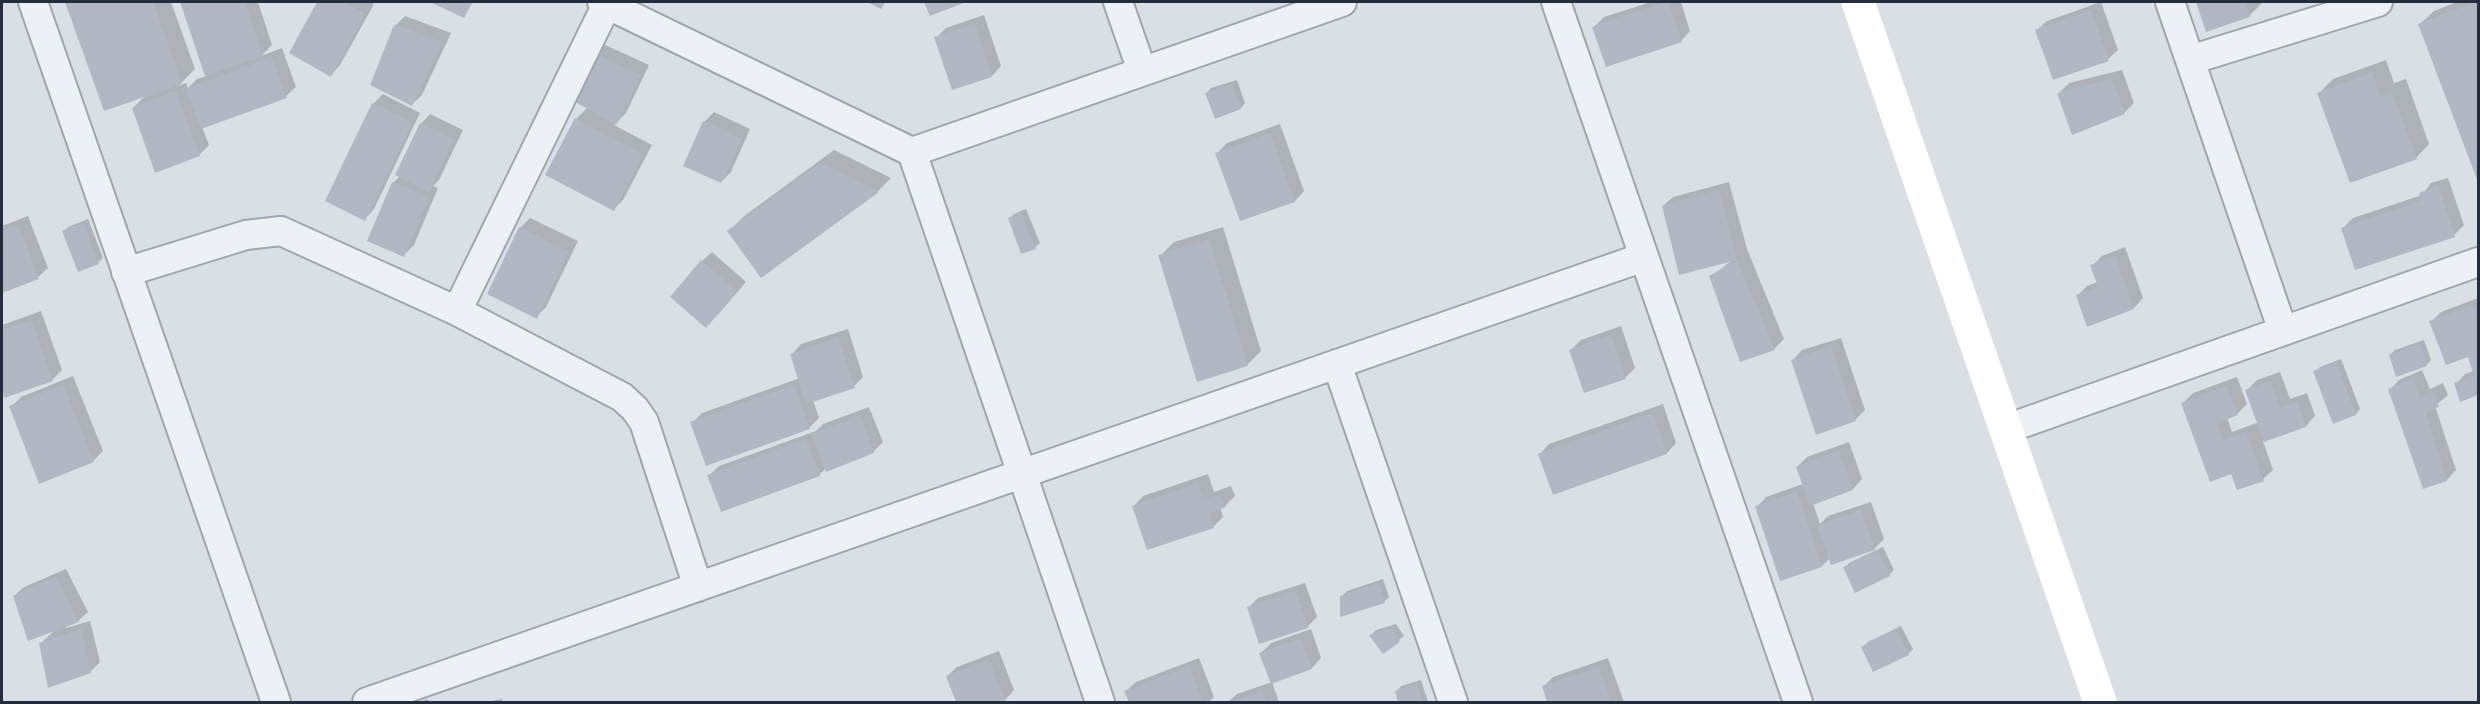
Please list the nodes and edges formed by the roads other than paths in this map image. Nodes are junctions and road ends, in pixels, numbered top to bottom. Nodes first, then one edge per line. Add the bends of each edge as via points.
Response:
1 (33, 2) edge
2 (606, 2) edge
3 (1118, 2) edge
4 (1342, 2) edge
5 (1556, 2) edge
6 (1858, 2) edge
7 (2170, 2) edge
8 (2378, 2) edge
9 (2190, 60) junction
10 (1142, 71) junction
11 (912, 152) junction
12 (1644, 257) junction
13 (2478, 262) edge
14 (126, 272) junction
15 (457, 311) junction
16 (2283, 331) junction
17 (1337, 364) junction
18 (2006, 429) junction
19 (1022, 474) junction
20 (698, 587) junction
21 (276, 702) edge
22 (368, 702) edge
23 (1100, 702) edge
24 (1453, 702) edge
25 (1798, 702) edge
26 (2100, 702) edge

1 - 14 street
2 - 11 street
2 - 15 street
3 - 10 street
4 - 10 street
5 - 12 street
6 - 18 street
7 - 9 street
8 - 9 street
9 - 16 street
10 - 11 street
11 - 19 street
12 - 17 street
12 - 25 street
13 - 16 street
14 - 15 street via 246,235 281,231
14 - 21 street
15 - 20 street via 622,397 635,409 644,423
16 - 18 street
17 - 19 street
17 - 24 street
18 - 26 street
19 - 20 street
19 - 23 street
20 - 22 street

